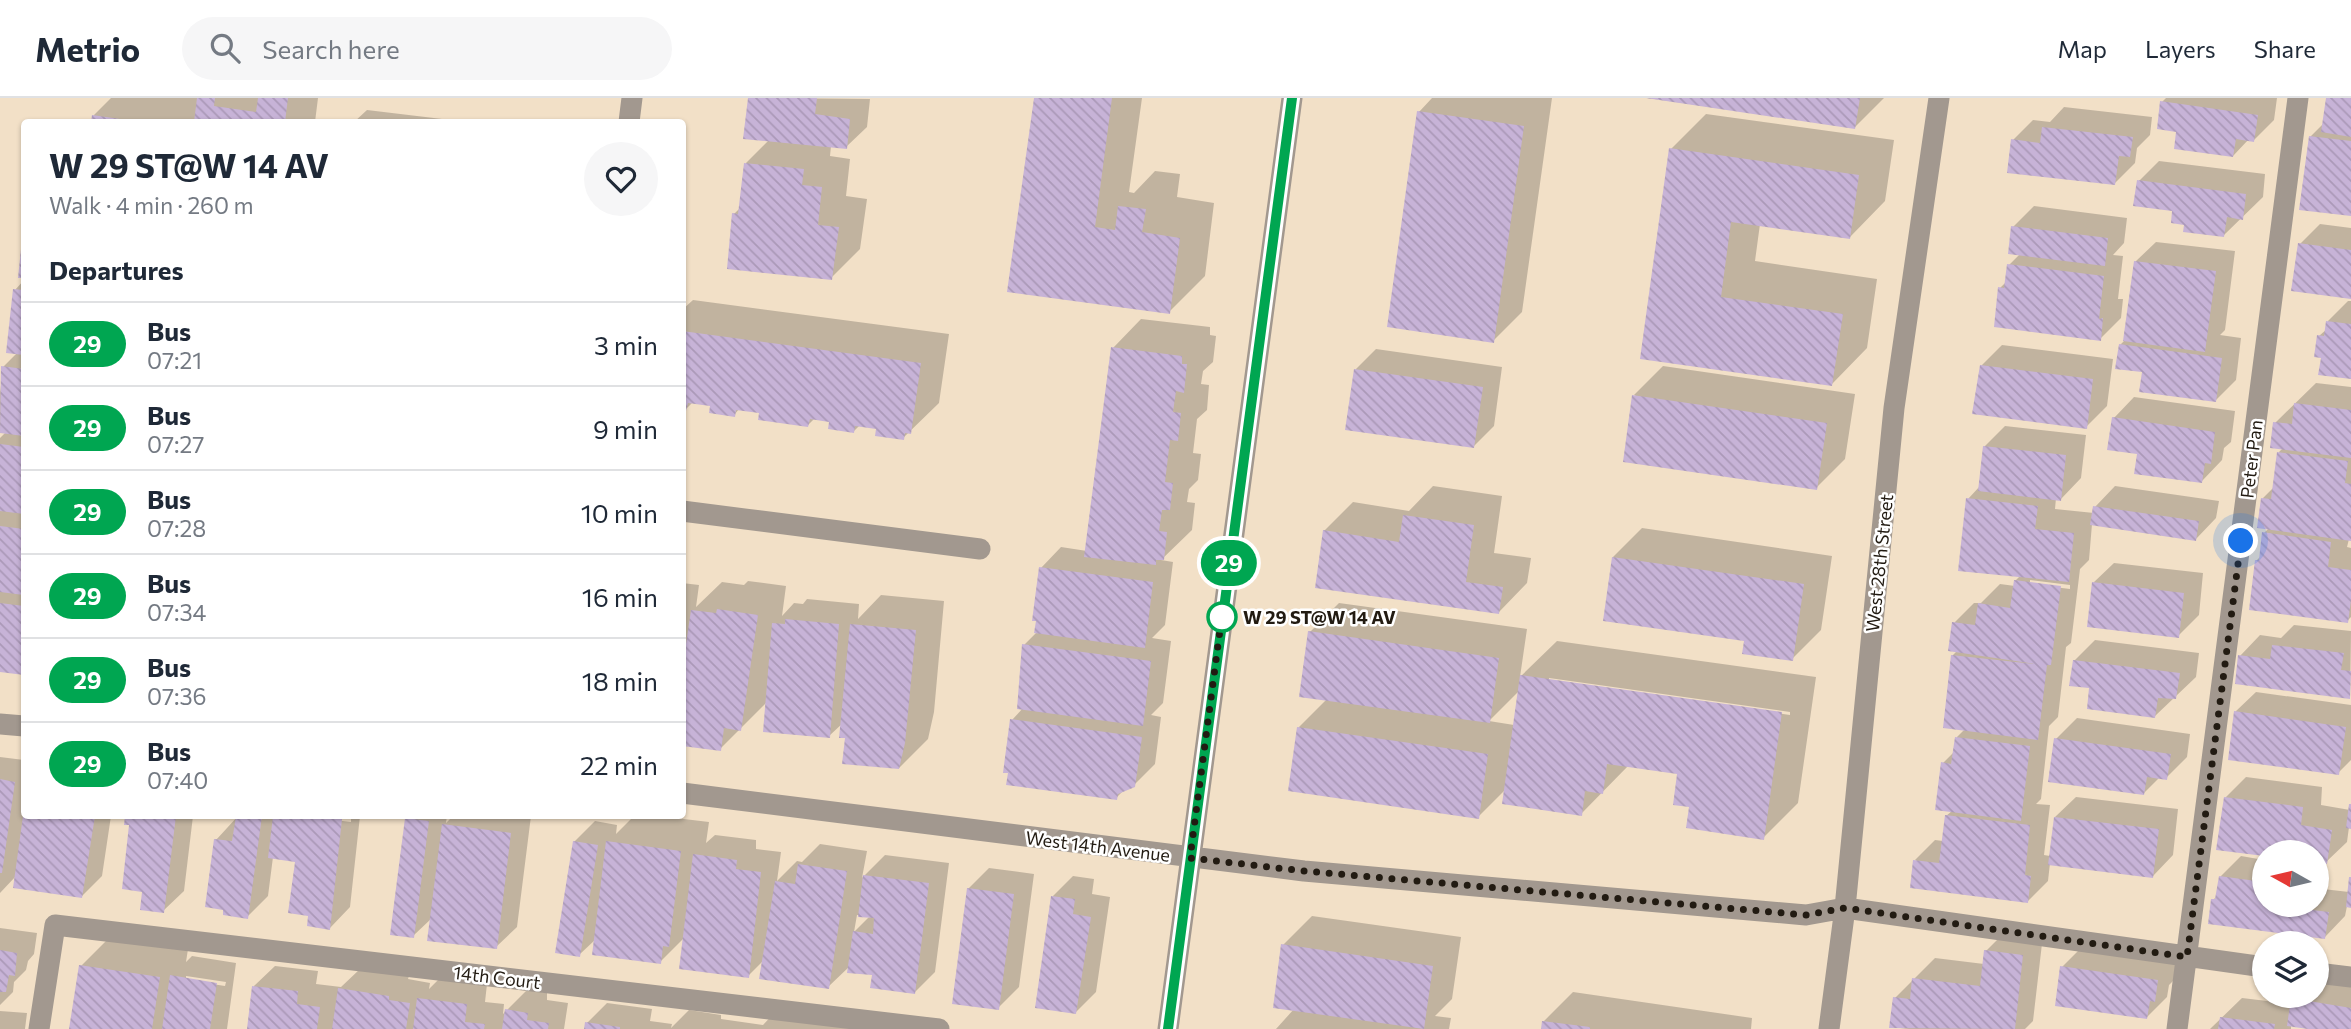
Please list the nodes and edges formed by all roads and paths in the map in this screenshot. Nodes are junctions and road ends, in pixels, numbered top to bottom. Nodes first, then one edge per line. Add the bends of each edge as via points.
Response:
1 (632, 98) edge
2 (1292, 98) edge
3 (1939, 98) edge
4 (2298, 98) edge
5 (629, 119) edge
6 (686, 512) edge
7 (980, 549) dead end
8 (0, 724) edge
9 (21, 726) edge
10 (686, 794) edge
11 (1190, 858) junction
12 (1845, 908) junction
13 (2187, 957) junction
14 (2252, 965) edge
15 (2329, 974) edge
16 (2351, 977) edge
17 (39, 1029) edge
18 (939, 1029) edge
19 (1168, 1029) edge
20 (1829, 1029) edge
21 (2177, 1029) edge

1 - 5 street
2 - 11 street
3 - 12 street, West 28th Street via 1894,408
4 - 13 street, Peter Pan
6 - 7 street
8 - 9 street
10 - 11 street, West 14th Avenue
11 - 12 street, West 14th Avenue via 1806,915
11 - 19 street
12 - 13 street, West 14th Avenue
12 - 20 street, West 28th Street
13 - 14 street, West 14th Avenue
13 - 21 street, Peter Pan
15 - 16 street
17 - 18 street, 14th Court via 55,925

